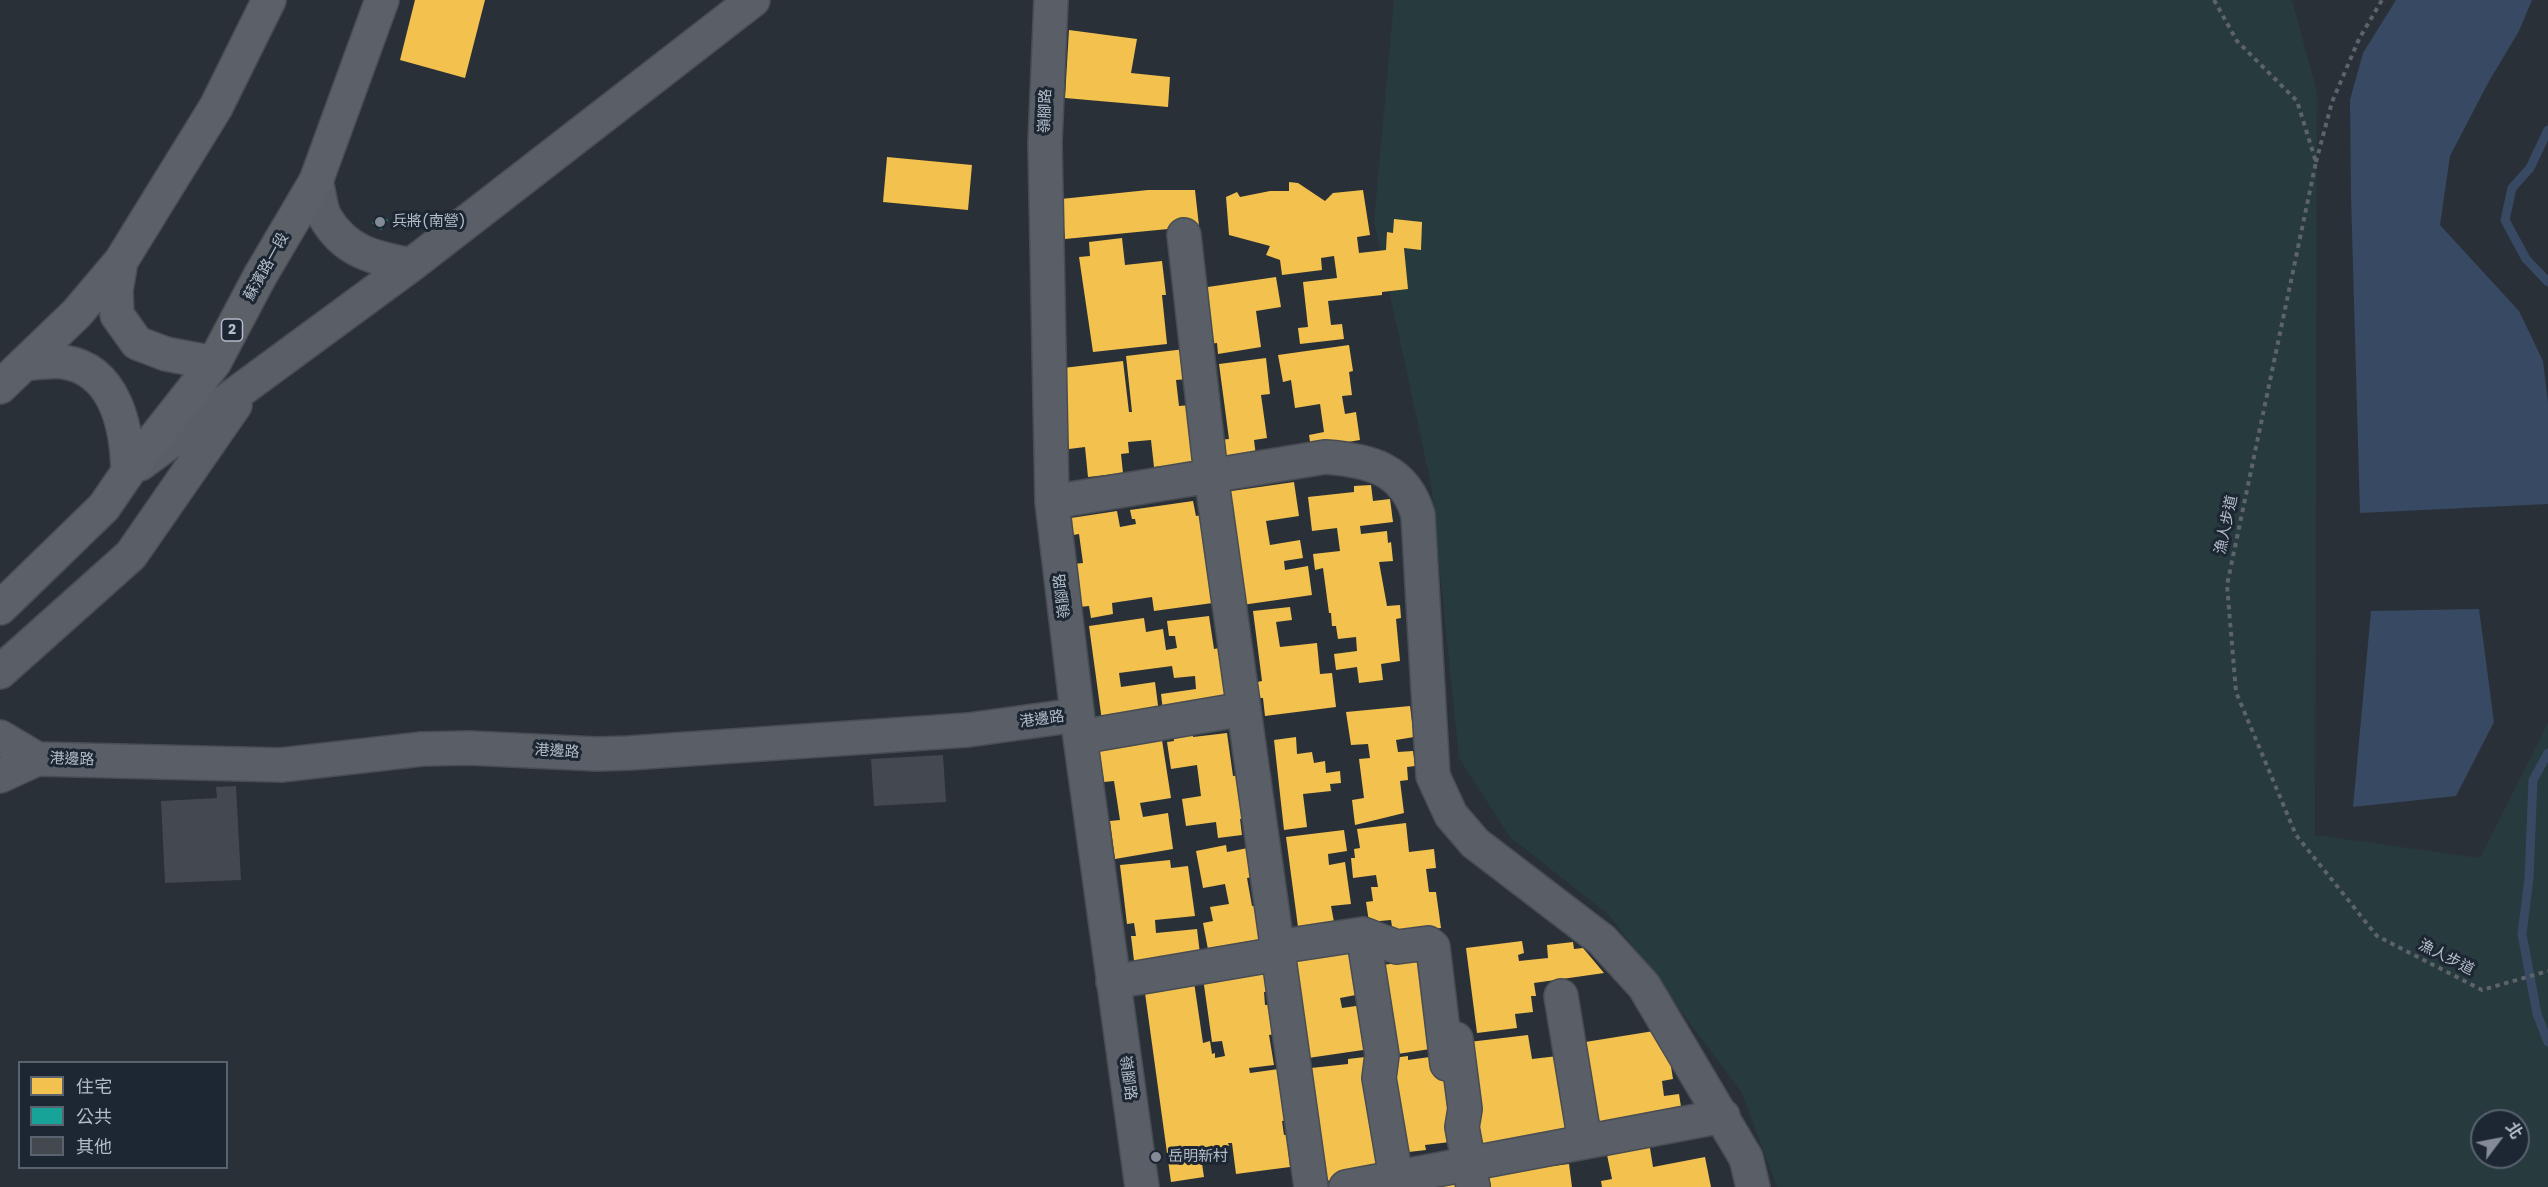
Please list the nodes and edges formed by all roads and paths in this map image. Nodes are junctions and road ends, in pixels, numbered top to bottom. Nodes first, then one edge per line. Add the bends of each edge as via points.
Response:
1 (269, 0) edge
2 (382, 0) edge
3 (753, 0) edge
4 (1051, 0) edge
5 (2214, 0) edge
6 (2382, 0) edge
7 (2316, 162) junction
8 (316, 181) junction
9 (1184, 235) dead end
10 (121, 261) junction
11 (411, 265) junction
12 (27, 363) junction
13 (214, 363) junction
14 (247, 386) junction
15 (0, 387) edge
16 (128, 472) junction
17 (1211, 475) junction
18 (1052, 502) junction
19 (0, 608) edge
20 (0, 672) edge
21 (1244, 709) junction
22 (1078, 726) junction
23 (0, 737) edge
24 (37, 759) junction
25 (0, 776) edge
26 (1363, 934) junction
27 (1278, 950) junction
28 (2548, 970) edge
29 (1113, 982) junction
30 (1561, 996) dead end
31 (1452, 1007) dead end
32 (1447, 1064) dead end
33 (1723, 1116) junction
34 (1585, 1142) junction
35 (1472, 1176) edge
36 (1396, 1178) junction
37 (1142, 1187) edge
38 (1311, 1187) edge
39 (1346, 1187) edge
40 (1753, 1187) edge

1 - 10 main road via 216,107
2 - 8 main road, 蘇濱路一段 / 2
3 - 11 street
4 - 18 street, 嶺腳路 via 1045,143
5 - 7 path, 漁人步道 via 2237,41 2297,101
6 - 7 path via 2359,39 2332,102
7 - 28 path, 漁人步道 via 2227,585 2236,692 2296,835 2377,936 2482,990
8 - 11 street via 324,216 348,246 378,259
8 - 13 main road, 蘇濱路一段 / 2
9 - 17 street
10 - 12 main road
10 - 13 main road via 117,315 137,343 166,354
11 - 14 street
12 - 15 main road
12 - 16 main road via 64,362 89,371 110,391 127,442
13 - 16 main road, 蘇濱路一段 / 2
14 - 16 street
14 - 20 street via 131,555
16 - 19 main road, 蘇濱路一段 / 2 via 104,507
17 - 18 street
17 - 21 street
17 - 33 street via 1325,457 1370,465 1402,482 1413,497 1418,515 1433,776 1452,815 1475,843 1602,940 1622,962 1656,1004
18 - 22 street, 嶺腳路
21 - 22 street, 港邊路
21 - 27 street
22 - 24 street, 港邊路 via 629,753 422,749 281,765
22 - 29 street, 嶺腳路
23 - 24 street
24 - 25 street
26 - 27 street
26 - 32 street via 1397,947 1428,943 1433,947
26 - 36 street via 1382,1054 1379,1078
27 - 29 street
27 - 38 street
29 - 37 street, 嶺腳路
30 - 34 street
31 - 35 street via 1465,1109 1462,1127
33 - 34 street
33 - 40 street via 1746,1158
34 - 35 street
35 - 36 street
36 - 39 street

